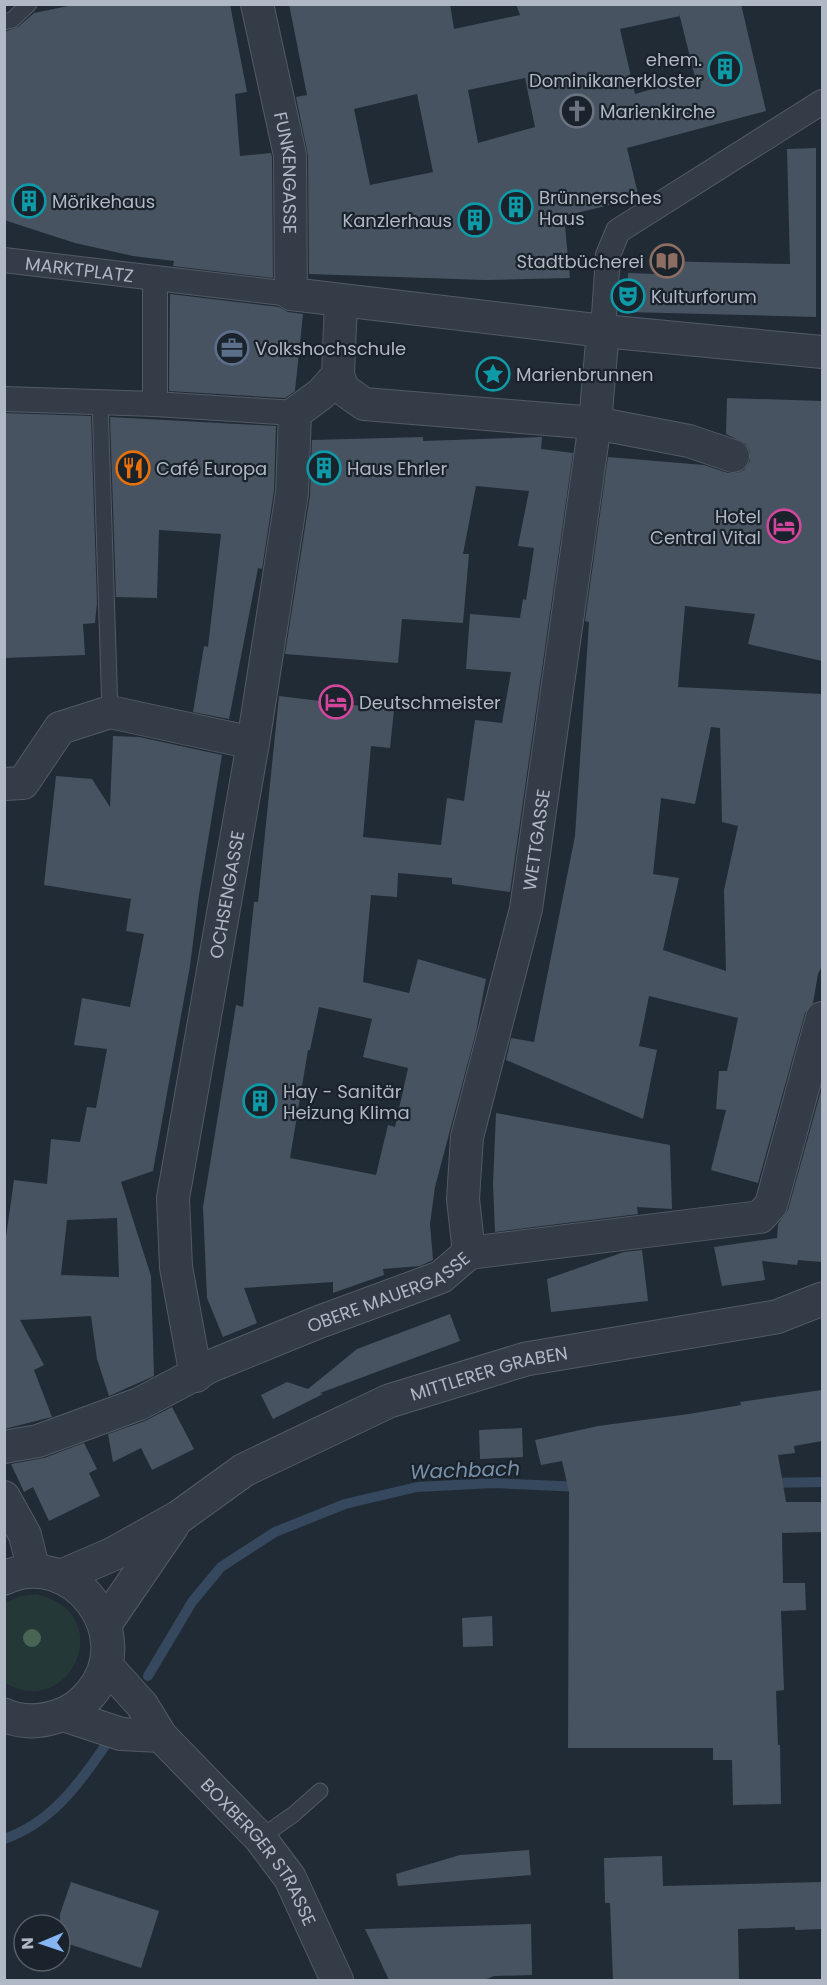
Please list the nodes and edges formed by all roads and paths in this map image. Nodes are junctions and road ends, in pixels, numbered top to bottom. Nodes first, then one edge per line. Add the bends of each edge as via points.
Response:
1 (29, 4) edge
2 (257, 4) edge
3 (4, 22) edge
4 (822, 104) edge
5 (4, 260) edge
6 (155, 278) junction
7 (291, 294) junction
8 (341, 301) junction
9 (603, 331) junction
10 (822, 352) edge
11 (338, 375) junction
12 (4, 399) edge
13 (100, 402) junction
14 (155, 404) junction
15 (295, 413) junction
16 (595, 423) junction
17 (733, 456) dead end
18 (110, 712) junction
19 (253, 743) junction
20 (4, 784) edge
21 (822, 1018) edge
22 (469, 1253) junction
23 (822, 1299) edge
24 (196, 1376) junction
25 (4, 1448) edge
26 (4, 1497) edge
27 (179, 1517) junction
28 (33, 1575) edge
29 (105, 1624) junction
30 (106, 1665) junction
31 (64, 1715) junction
32 (6, 1717) edge
33 (161, 1736) junction
34 (320, 1791) dead end
35 (260, 1838) junction
36 (337, 1980) edge

1 - 3 lane via 12,20
2 - 7 street, FUNKENGASSE via 290,155
4 - 9 street via 618,231 608,255
5 - 6 street, MARKTPLATZ
6 - 7 street, MARKTPLATZ
6 - 14 street, MARKTPLATZ
7 - 8 street
8 - 9 street
8 - 11 street
9 - 10 street
9 - 16 street, WETTGASSE
11 - 15 street
11 - 16 street via 343,389 364,404
12 - 13 street
13 - 14 street
13 - 18 lane
14 - 15 street
15 - 19 street, OCHSENGASSE via 291,493
16 - 17 street via 689,441
16 - 22 street, WETTGASSE via 526,909 467,1137 463,1199
18 - 19 street
18 - 20 street via 60,728 23,783
19 - 24 street, OCHSENGASSE via 172,1198 176,1267
21 - 22 street, OBERE MAUERGASSE via 771,1204 760,1217
22 - 24 street, OBERE MAUERGASSE via 441,1278 319,1322 211,1366
23 - 27 street, MITTLERER GRABEN via 776,1317 526,1359 389,1401 244,1470
24 - 25 street, OBERE MAUERGASSE via 139,1404 38,1441
26 - 28 street via 25,1535
27 - 28 street, MITTLERER GRABEN via 113,1554
27 - 29 street, MITTLERER GRABEN
28 - 29 street via 81,1588 96,1604
29 - 30 street via 109,1644
30 - 31 street via 98,1685
30 - 33 street, BOXBERGER STRASSE via 142,1705
31 - 32 street via 28,1721
31 - 33 street via 121,1734
33 - 35 street, BOXBERGER STRASSE
34 - 35 lane
35 - 36 street, BOXBERGER STRASSE via 290,1878

